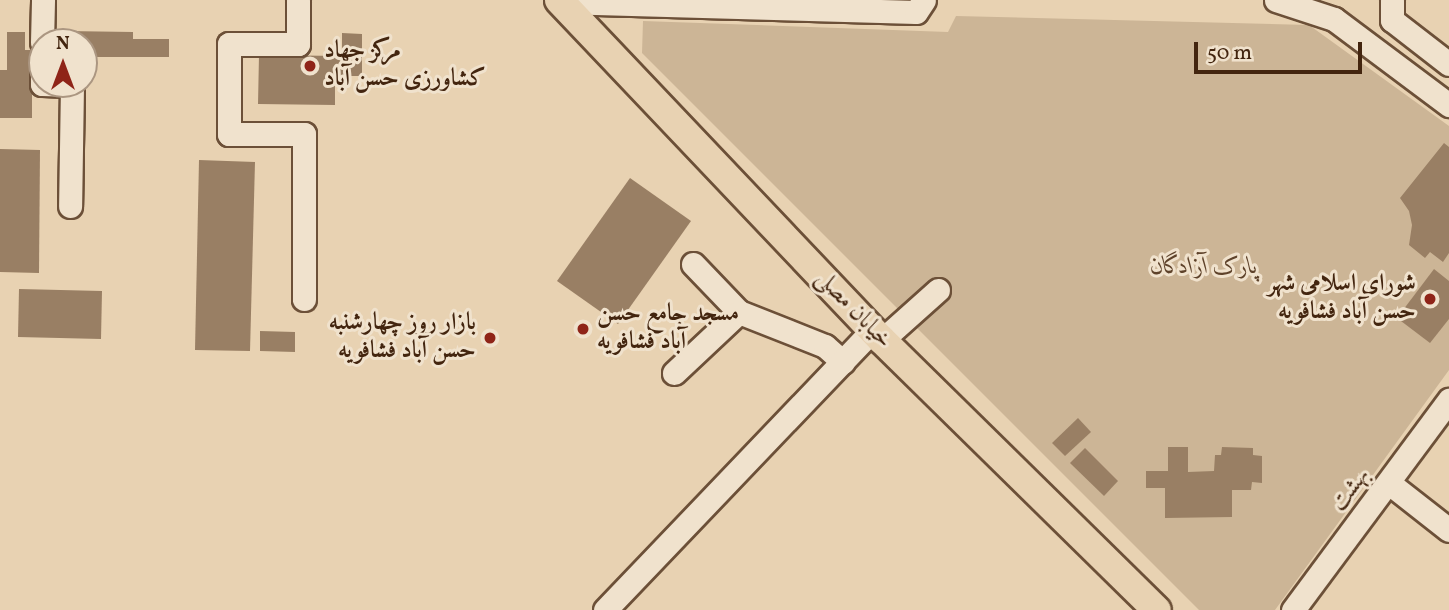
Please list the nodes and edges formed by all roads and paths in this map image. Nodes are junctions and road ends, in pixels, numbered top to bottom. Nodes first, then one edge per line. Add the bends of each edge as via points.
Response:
1 (43, 0) edge
2 (298, 0) edge
3 (924, 0) edge
4 (1276, 0) edge
5 (1392, 0) edge
6 (560, 1) edge
7 (43, 28) edge
8 (1421, 42) junction
9 (1449, 64) edge
10 (1401, 68) junction
11 (72, 98) edge
12 (1449, 105) edge
13 (70, 206) dead end
14 (694, 264) dead end
15 (938, 290) dead end
16 (304, 299) dead end
17 (739, 312) junction
18 (877, 335) junction
19 (843, 362) junction
20 (674, 373) dead end
21 (1449, 400) edge
22 (1389, 482) junction
23 (1449, 530) edge
24 (605, 610) edge
25 (1157, 610) edge
26 (1293, 610) edge

1 - 7 street
2 - 16 street via 298,44 229,44 229,134 304,134
3 - 6 street via 916,12
4 - 10 street via 1334,19
5 - 8 street via 1392,20
6 - 18 main road, خیابان مصلی
8 - 9 street
8 - 10 street via 1399,45 1395,54
10 - 12 street
11 - 13 street
14 - 17 street
15 - 18 street
17 - 19 street via 825,345
17 - 20 street
18 - 19 street
18 - 25 main road, خیابان مصلی
19 - 24 street
21 - 22 street, بهشت
22 - 23 street
22 - 26 street, بهشت

